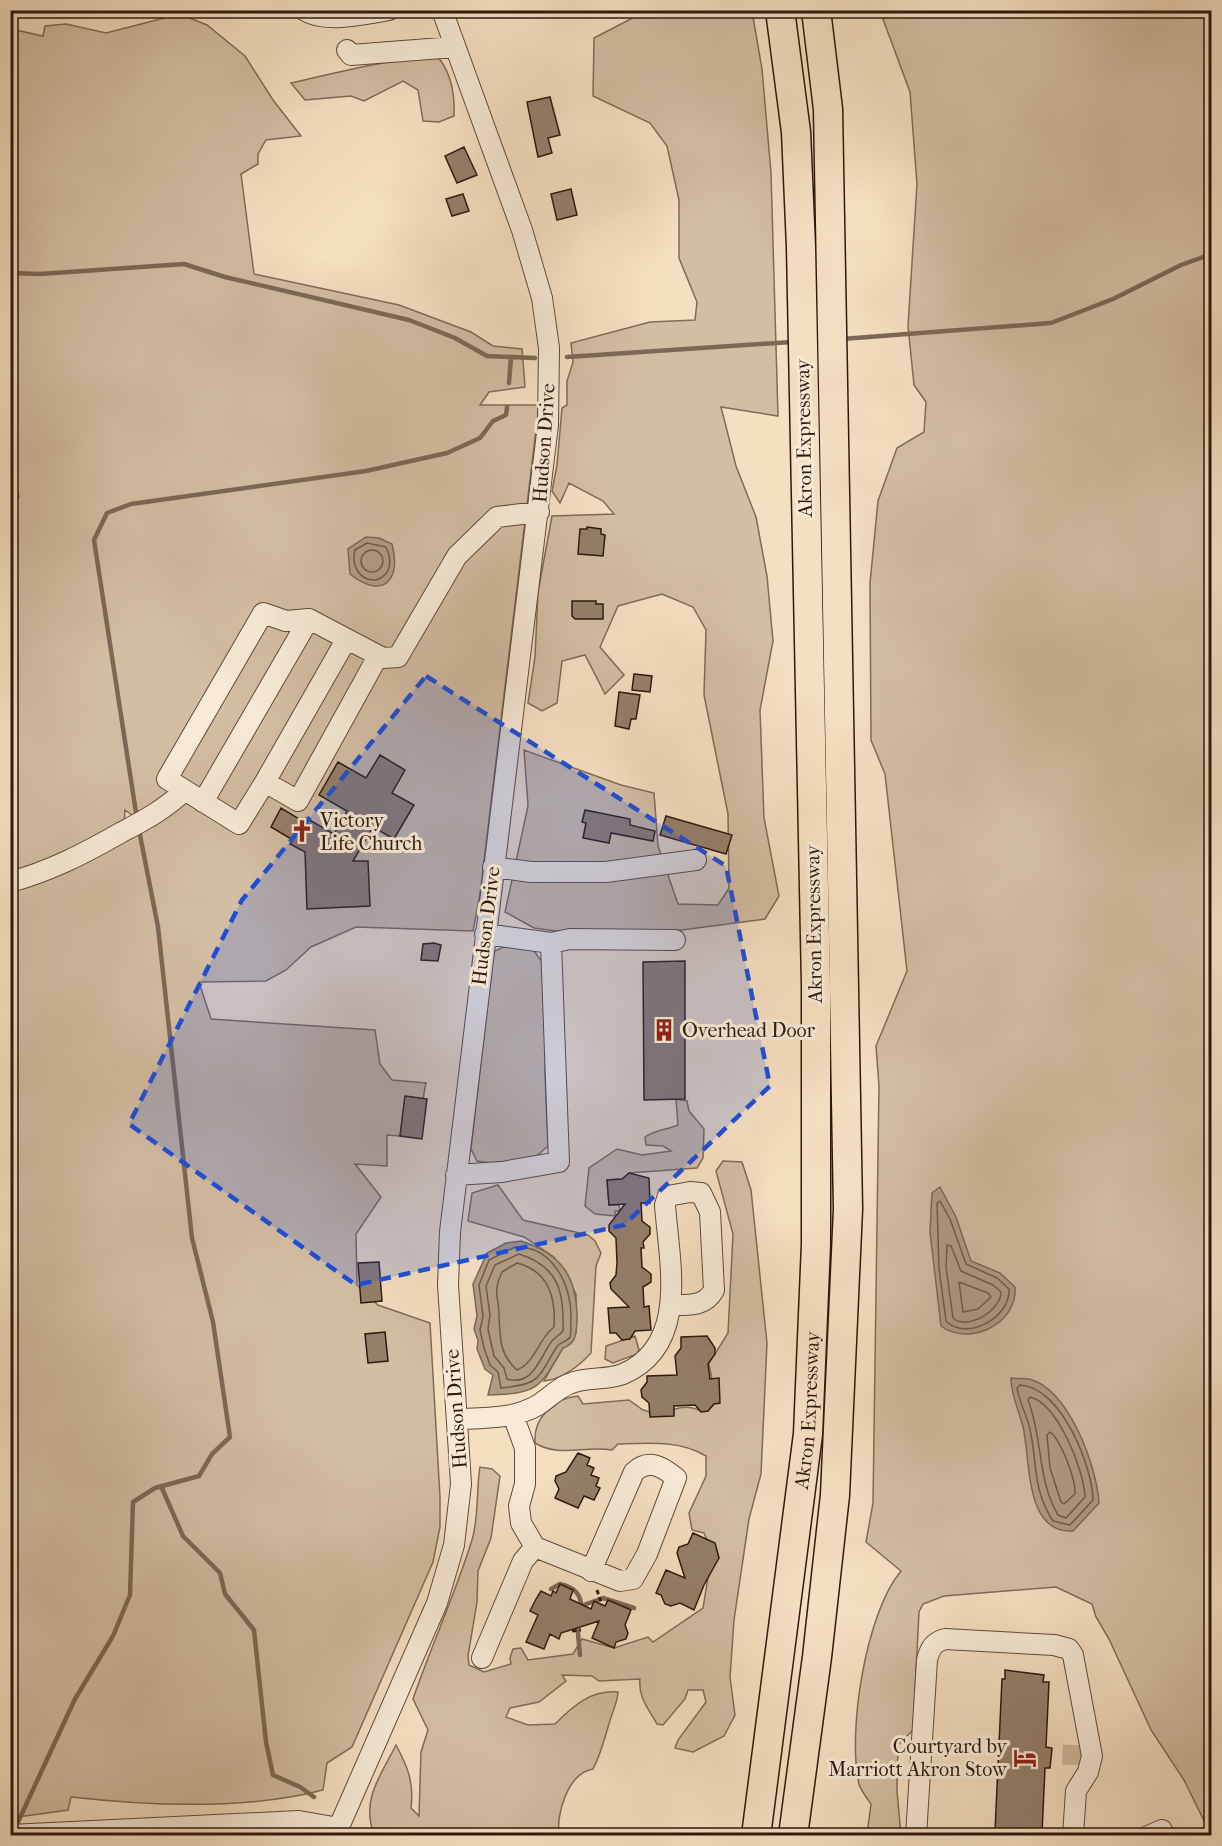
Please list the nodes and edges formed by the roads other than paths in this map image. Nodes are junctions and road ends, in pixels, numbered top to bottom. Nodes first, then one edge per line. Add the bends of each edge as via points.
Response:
1 (304, 10) edge
2 (389, 10) edge
3 (442, 10) edge
4 (780, 10) edge
5 (816, 10) edge
6 (455, 47) junction
7 (347, 50) dead end
8 (539, 512) junction
9 (309, 619) junction
10 (346, 640) junction
11 (378, 656) junction
12 (265, 782) junction
13 (184, 791) junction
14 (203, 802) junction
15 (696, 860) dead end
16 (493, 867) junction
17 (10, 882) edge
18 (485, 934) junction
19 (675, 940) dead end
20 (550, 943) junction
21 (456, 1175) junction
22 (670, 1305) junction
23 (513, 1415) junction
24 (458, 1419) junction
25 (535, 1547) junction
26 (591, 1570) junction
27 (482, 1658) dead end
28 (337, 1832) edge
29 (10, 1835) edge
30 (756, 1836) edge
31 (793, 1836) edge
32 (916, 1836) edge
33 (1073, 1836) edge

1 - 2 street via 312,15 352,17
3 - 6 street, Hudson Drive
4 - 30 highway, Akron Expressway via 796,132 801,247 816,986 816,1244 808,1434
5 - 31 highway, Akron Expressway via 828,109 832,250 848,1209 835,1495
6 - 7 street via 351,55
6 - 8 street, Hudson Drive via 525,239 546,318 548,425
8 - 11 street via 496,517 457,556 398,657
8 - 16 street, Hudson Drive
9 - 10 street
9 - 13 street via 286,621 263,613 167,779
9 - 14 street
10 - 11 street
10 - 12 street
11 - 12 street via 298,801
12 - 14 street via 239,824
13 - 14 street
13 - 17 street via 166,808 86,853 40,874
15 - 16 street via 606,872 531,872
16 - 18 street, Hudson Drive
18 - 20 street
18 - 21 street, Hudson Drive
19 - 20 street via 570,939
20 - 21 street via 559,1162
21 - 24 street, Hudson Drive via 448,1285
22 - 22 street via 665,1205 668,1196 701,1193 710,1212 714,1290 700,1303
22 - 23 street via 669,1323 657,1348 643,1362 623,1374 568,1384 538,1405
23 - 24 street
23 - 25 street via 525,1448 521,1523
24 - 28 street, Hudson Drive via 459,1514 448,1573
25 - 26 street
25 - 27 street via 523,1561
26 - 26 street via 620,1581 633,1579 647,1554 676,1478 651,1464 634,1472
28 - 29 street via 299,1821
32 - 33 street via 927,1660 930,1649 945,1639 1054,1645 1069,1650 1076,1664 1079,1735 1092,1756 1088,1772 1076,1773

